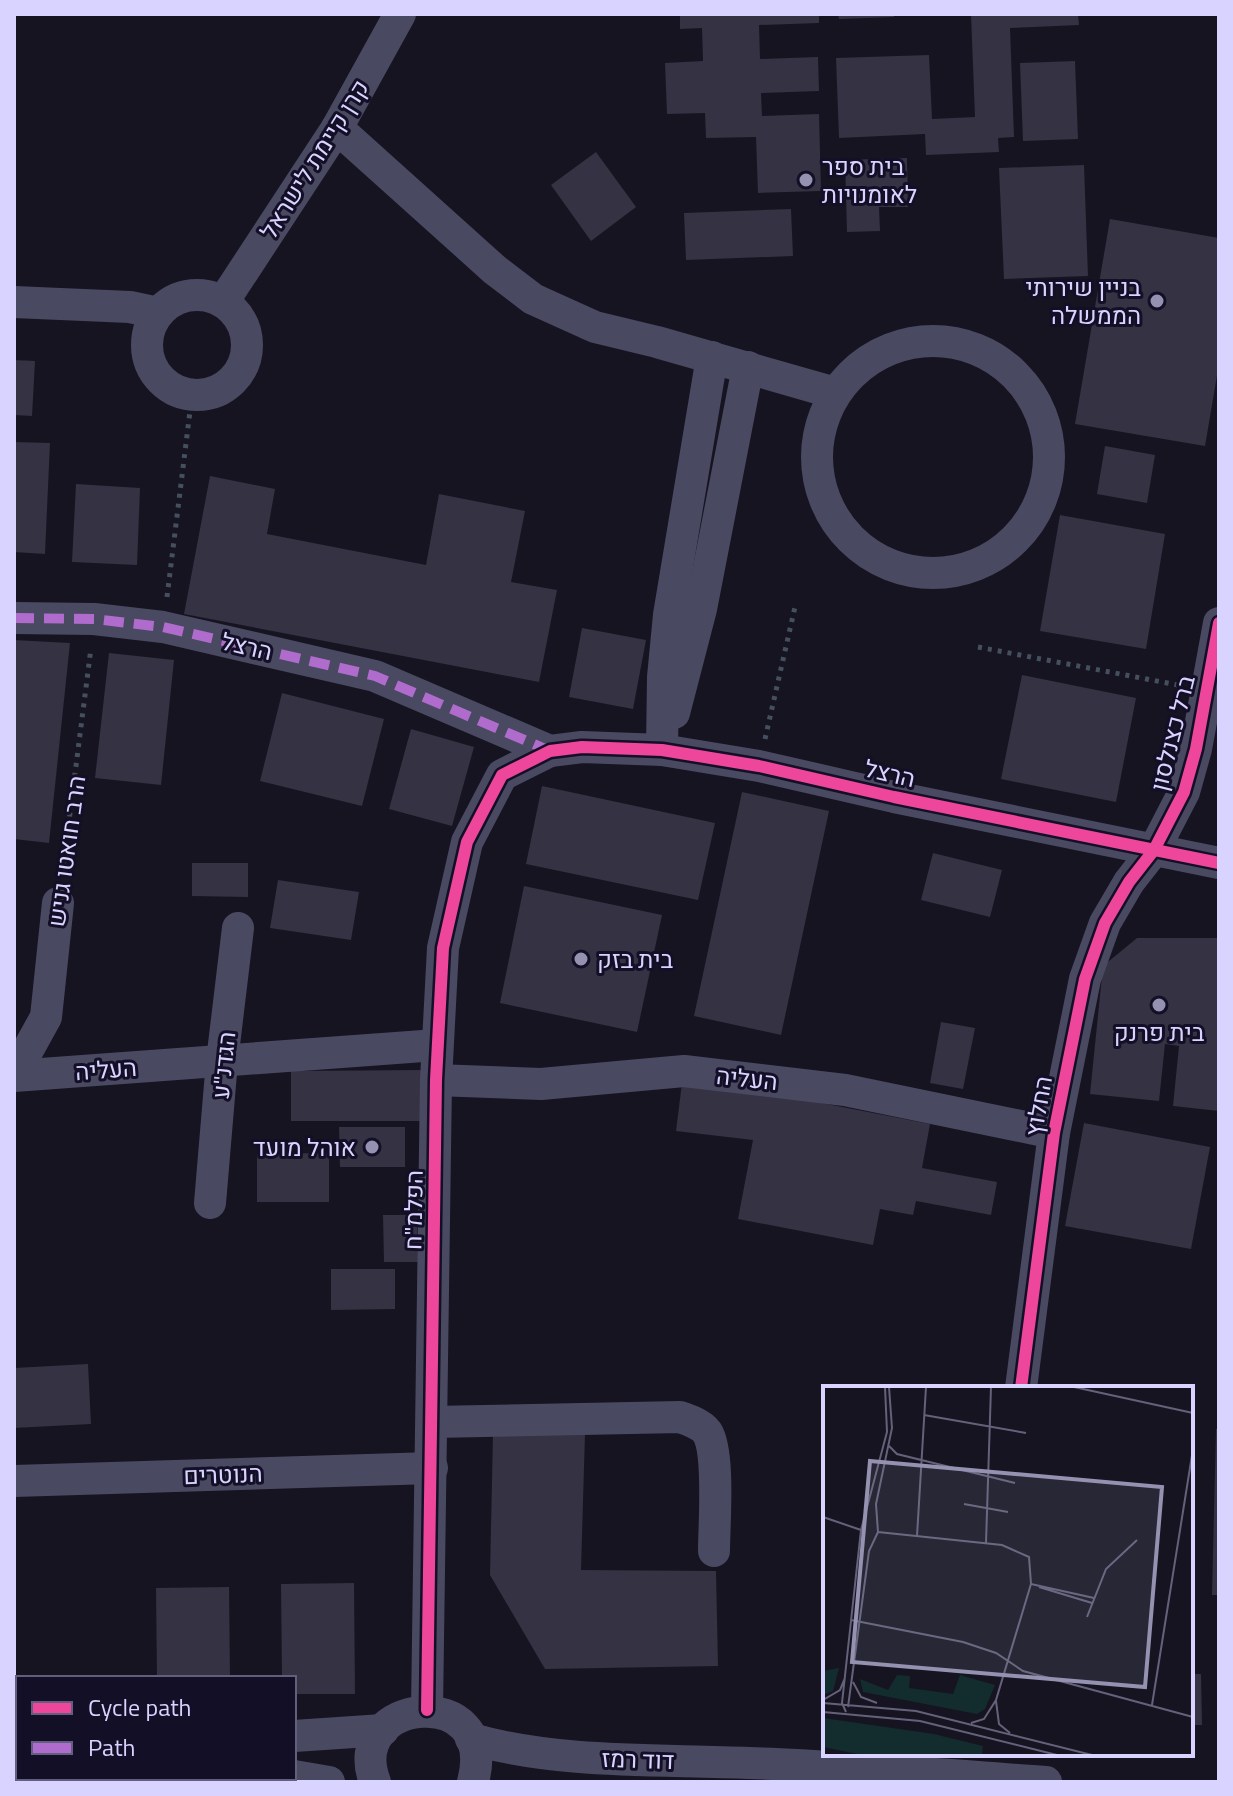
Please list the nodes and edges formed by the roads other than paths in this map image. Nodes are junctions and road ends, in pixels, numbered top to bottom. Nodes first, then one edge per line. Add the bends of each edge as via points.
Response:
1 (400, 14) edge
2 (337, 128) junction
3 (14, 302) edge
4 (223, 302) junction
5 (158, 313) junction
6 (712, 357) junction
7 (748, 367) junction
8 (835, 393) junction
9 (14, 618) edge
10 (1219, 623) edge
11 (662, 750) junction
12 (550, 751) junction
13 (1154, 850) junction
14 (1219, 863) edge
15 (58, 903) road end
16 (238, 928) dead end
17 (437, 1045) junction
18 (222, 1061) junction
19 (14, 1075) edge
20 (436, 1080) junction
21 (1054, 1133) junction
22 (210, 1203) dead end
23 (1021, 1386) edge
24 (433, 1422) junction
25 (432, 1468) junction
26 (14, 1481) edge
27 (714, 1551) dead end
28 (427, 1710) junction
29 (383, 1730) junction
30 (296, 1736) edge
31 (471, 1739) junction
32 (983, 1771) edge
33 (296, 1776) edge
34 (329, 1782) edge
35 (375, 1782) edge
36 (473, 1782) edge
37 (1046, 1782) edge

1 - 2 street, קרן קיימת לישראל
2 - 4 street, קרן קיימת לישראל
2 - 6 street via 533,299 595,327
3 - 5 street
4 - 5 street via 182,297
4 - 5 street via 236,313 247,345 237,376 209,394 177,391 154,371 147,342
6 - 7 street
6 - 11 street via 669,615
7 - 8 street
7 - 11 street via 701,609
8 - 8 street via 819,430 817,471 829,509 853,542 887,564 926,573 966,568 1003,550 1028,524 1044,490 1049,454 1042,417 1024,385 997,360 964,344 916,342 892,347 860,366
9 - 12 street, הרצל via 163,627 375,676
10 - 13 street, ברל כצנלסון via 1184,792
11 - 12 street, הרצל
11 - 13 street, הרצל
12 - 17 street, הפלמ"ח via 502,775 467,842 443,948
13 - 14 street, הרצל
13 - 21 street, החלוץ via 1105,923 1085,979
15 - 19 street, הרב חואטו גניש via 46,1017
16 - 18 street, הגדנ"ע
17 - 18 street, העליה
17 - 20 street, הפלמ"ח
18 - 19 street, העליה
18 - 22 street, הגדנ"ע
20 - 21 street, העליה via 541,1084 684,1071 845,1090
20 - 24 street, הפלמ"ח
21 - 23 street, החלוץ
24 - 25 street, הפלמ"ח
24 - 27 street via 680,1417 692,1421 706,1430 714,1449
25 - 26 street, הנוטרים
25 - 28 street, הפלמ"ח
28 - 29 street via 403,1715
28 - 31 street via 453,1719
29 - 30 street
29 - 35 street via 371,1761
31 - 32 street, דוד רמז via 551,1755
31 - 36 street via 476,1752
32 - 37 street, דוד רמז
33 - 34 street

